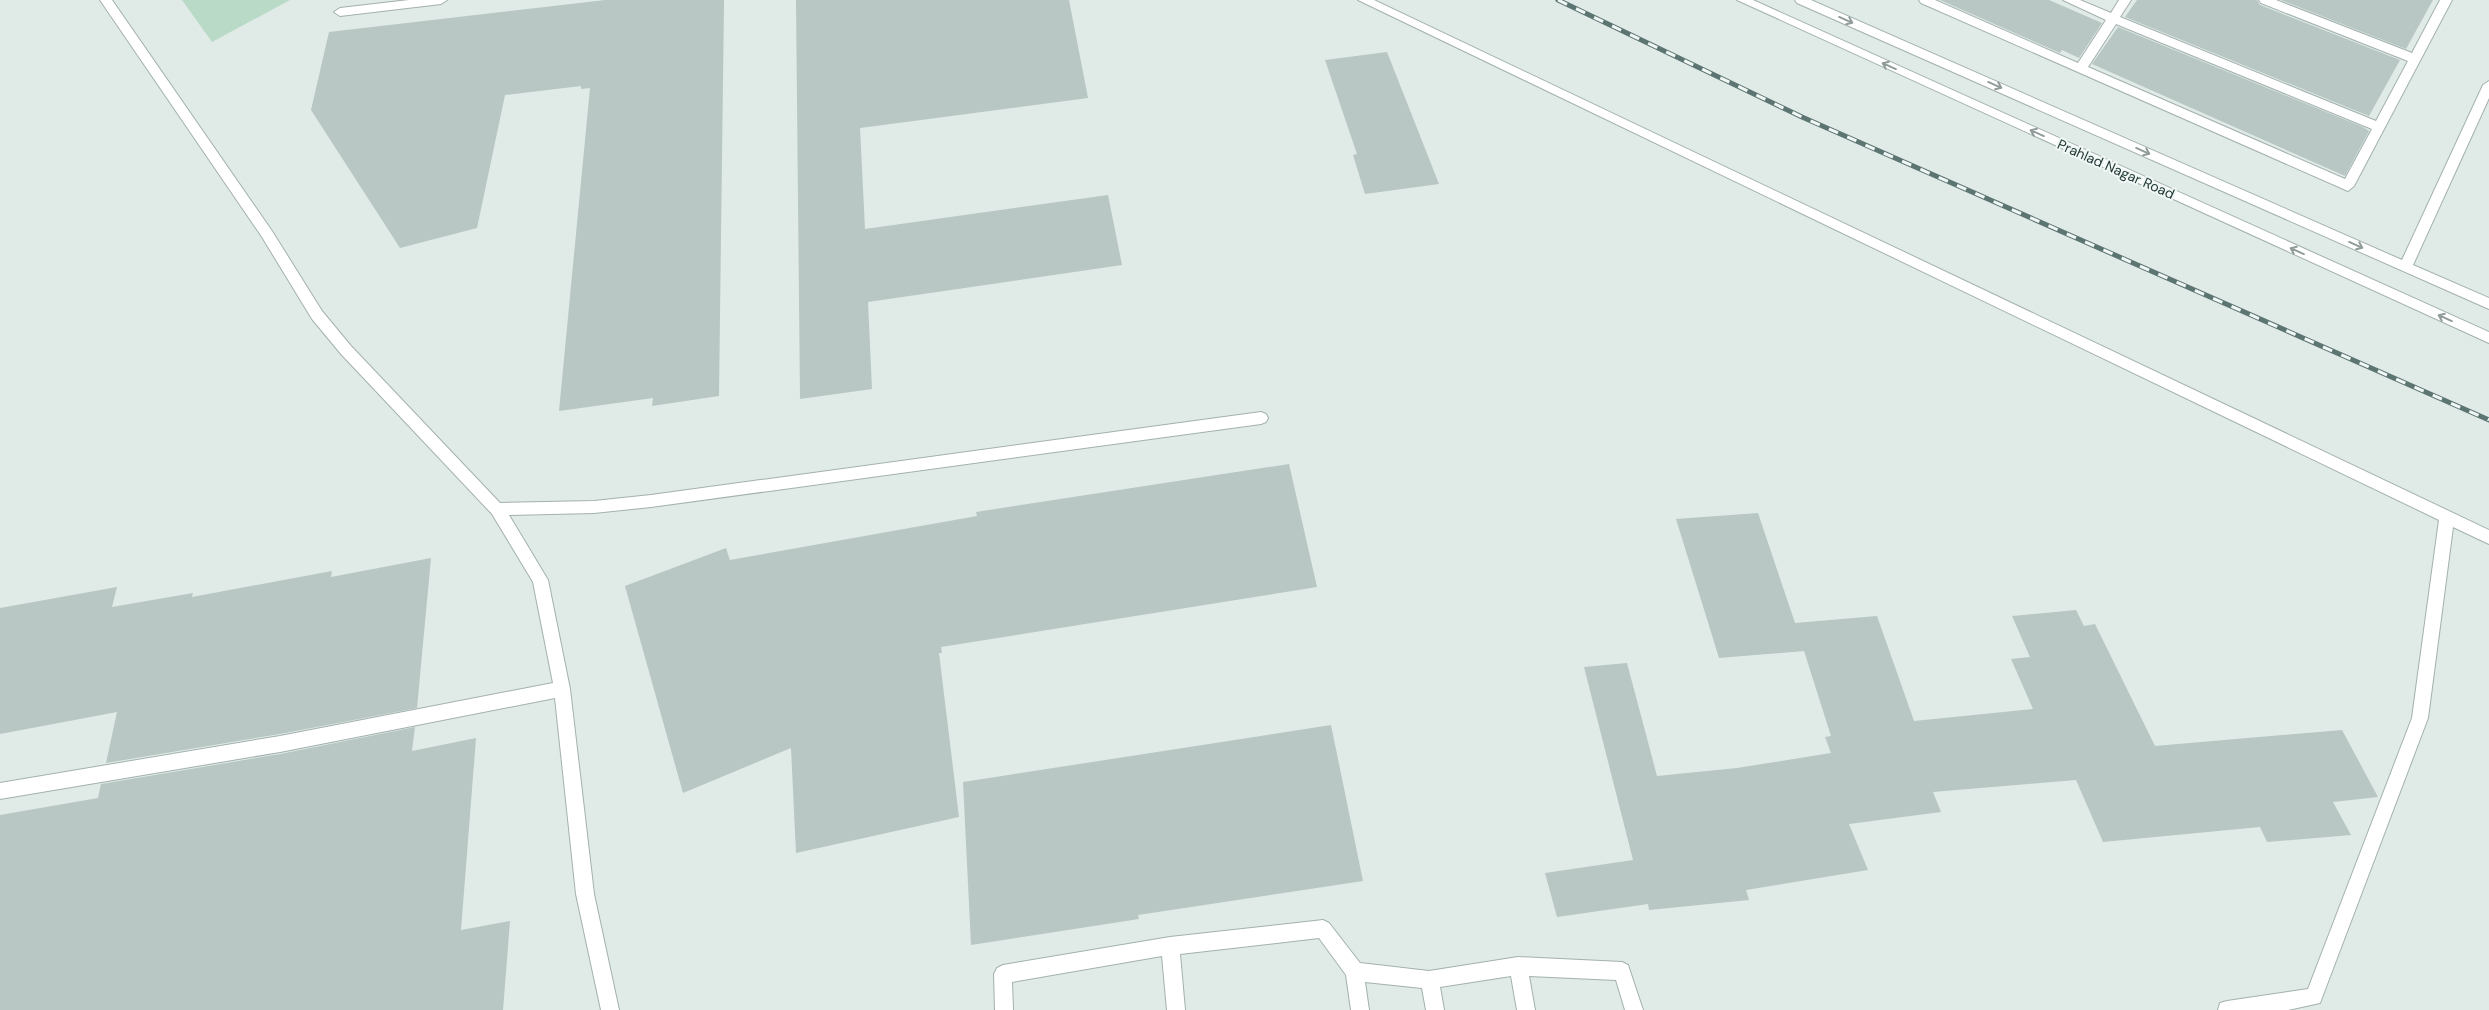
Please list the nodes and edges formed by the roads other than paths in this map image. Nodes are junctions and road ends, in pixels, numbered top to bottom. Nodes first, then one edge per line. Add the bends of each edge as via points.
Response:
1 (106, 0) edge
2 (441, 0) edge
3 (1364, 0) edge
4 (1743, 0) edge
5 (1802, 0) edge
6 (1925, 0) edge
7 (2069, 0) edge
8 (2124, 0) edge
9 (2265, 0) edge
10 (2445, 0) edge
11 (340, 12) dead end
12 (2113, 18) junction
13 (1788, 20) junction
14 (2415, 59) junction
15 (2081, 68) junction
16 (2489, 85) edge
17 (2379, 127) junction
18 (2405, 267) junction
19 (2489, 304) edge
20 (2489, 338) edge
21 (1260, 418) dead end
22 (497, 509) junction
23 (2447, 517) junction
24 (2489, 537) edge
25 (562, 689) junction
26 (0, 791) edge
27 (1170, 946) junction
28 (1518, 966) junction
29 (1355, 972) junction
30 (1429, 980) junction
31 (610, 1010) edge
32 (1004, 1010) edge
33 (1176, 1010) edge
34 (1360, 1010) edge
35 (1435, 1010) edge
36 (1526, 1010) edge
37 (1634, 1010) edge
38 (2227, 1010) edge

1 - 22 street via 267,234 317,315 346,350
2 - 11 street
3 - 23 street
4 - 13 street, Prahlad Nagar Road
5 - 13 street
5 -> 18 street, Prahlad Nagar Road
6 - 15 street
7 - 12 street
8 - 12 street
9 - 14 street
10 - 14 street
12 - 15 street
12 - 17 street
20 -> 13 street, Prahlad Nagar Road
14 - 17 street
15 - 17 street via 2348,186
16 - 18 street
18 - 19 street, Prahlad Nagar Road
21 - 22 street via 651,501 594,507
22 - 25 street via 540,580
23 - 24 street
23 - 38 street via 2420,718 2314,998
25 - 26 street via 280,744
25 - 31 street via 585,894
27 - 29 street via 1323,929
27 - 32 street via 1003,974
27 - 33 street
28 - 30 street
28 - 36 street
28 - 37 street via 1622,972
29 - 30 street
29 - 34 street
30 - 35 street

